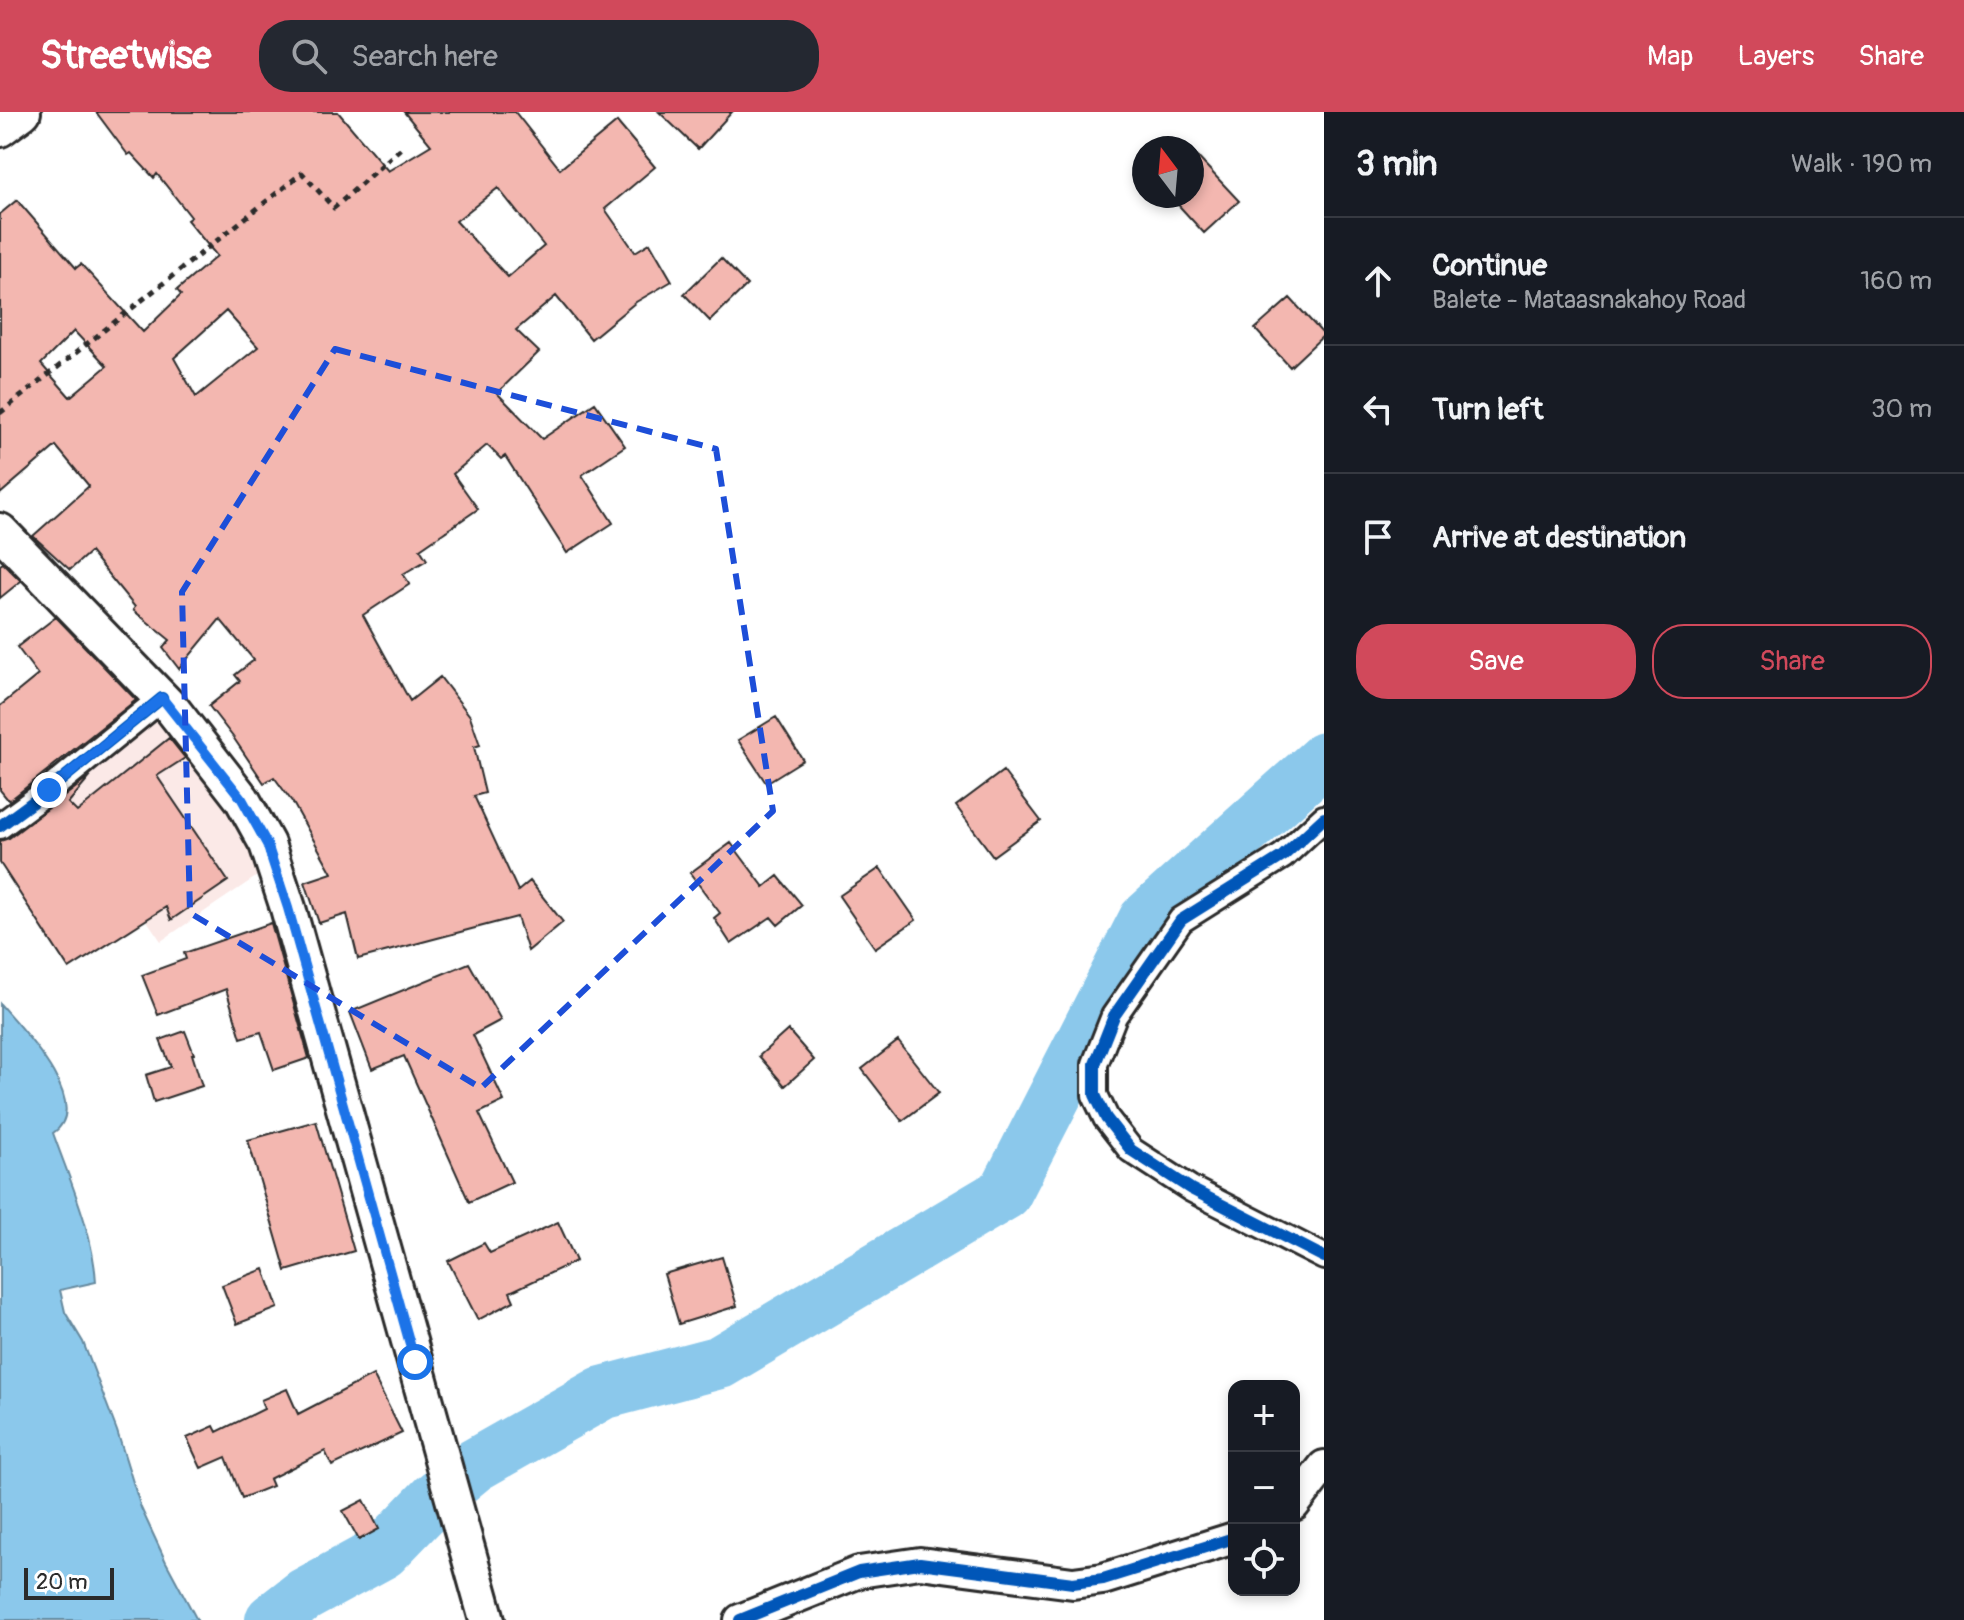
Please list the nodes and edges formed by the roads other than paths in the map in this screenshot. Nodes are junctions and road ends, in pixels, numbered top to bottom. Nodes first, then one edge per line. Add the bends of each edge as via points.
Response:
1 (23, 112) edge
2 (0, 129) edge
3 (0, 531) edge
4 (162, 698) junction
5 (1324, 818) edge
6 (0, 826) edge
7 (1324, 1257) edge
8 (1324, 1466) edge
9 (1300, 1497) edge
10 (1228, 1540) edge
11 (487, 1620) edge
12 (740, 1620) edge

1 - 2 main road
3 - 4 main road
4 - 6 street
4 - 11 main road via 242,799 267,844
5 - 7 street via 1283,856 1181,920 1114,1016 1095,1064 1095,1095 1131,1150 1191,1189
8 - 9 street
10 - 12 street via 1073,1583 920,1563 859,1572

